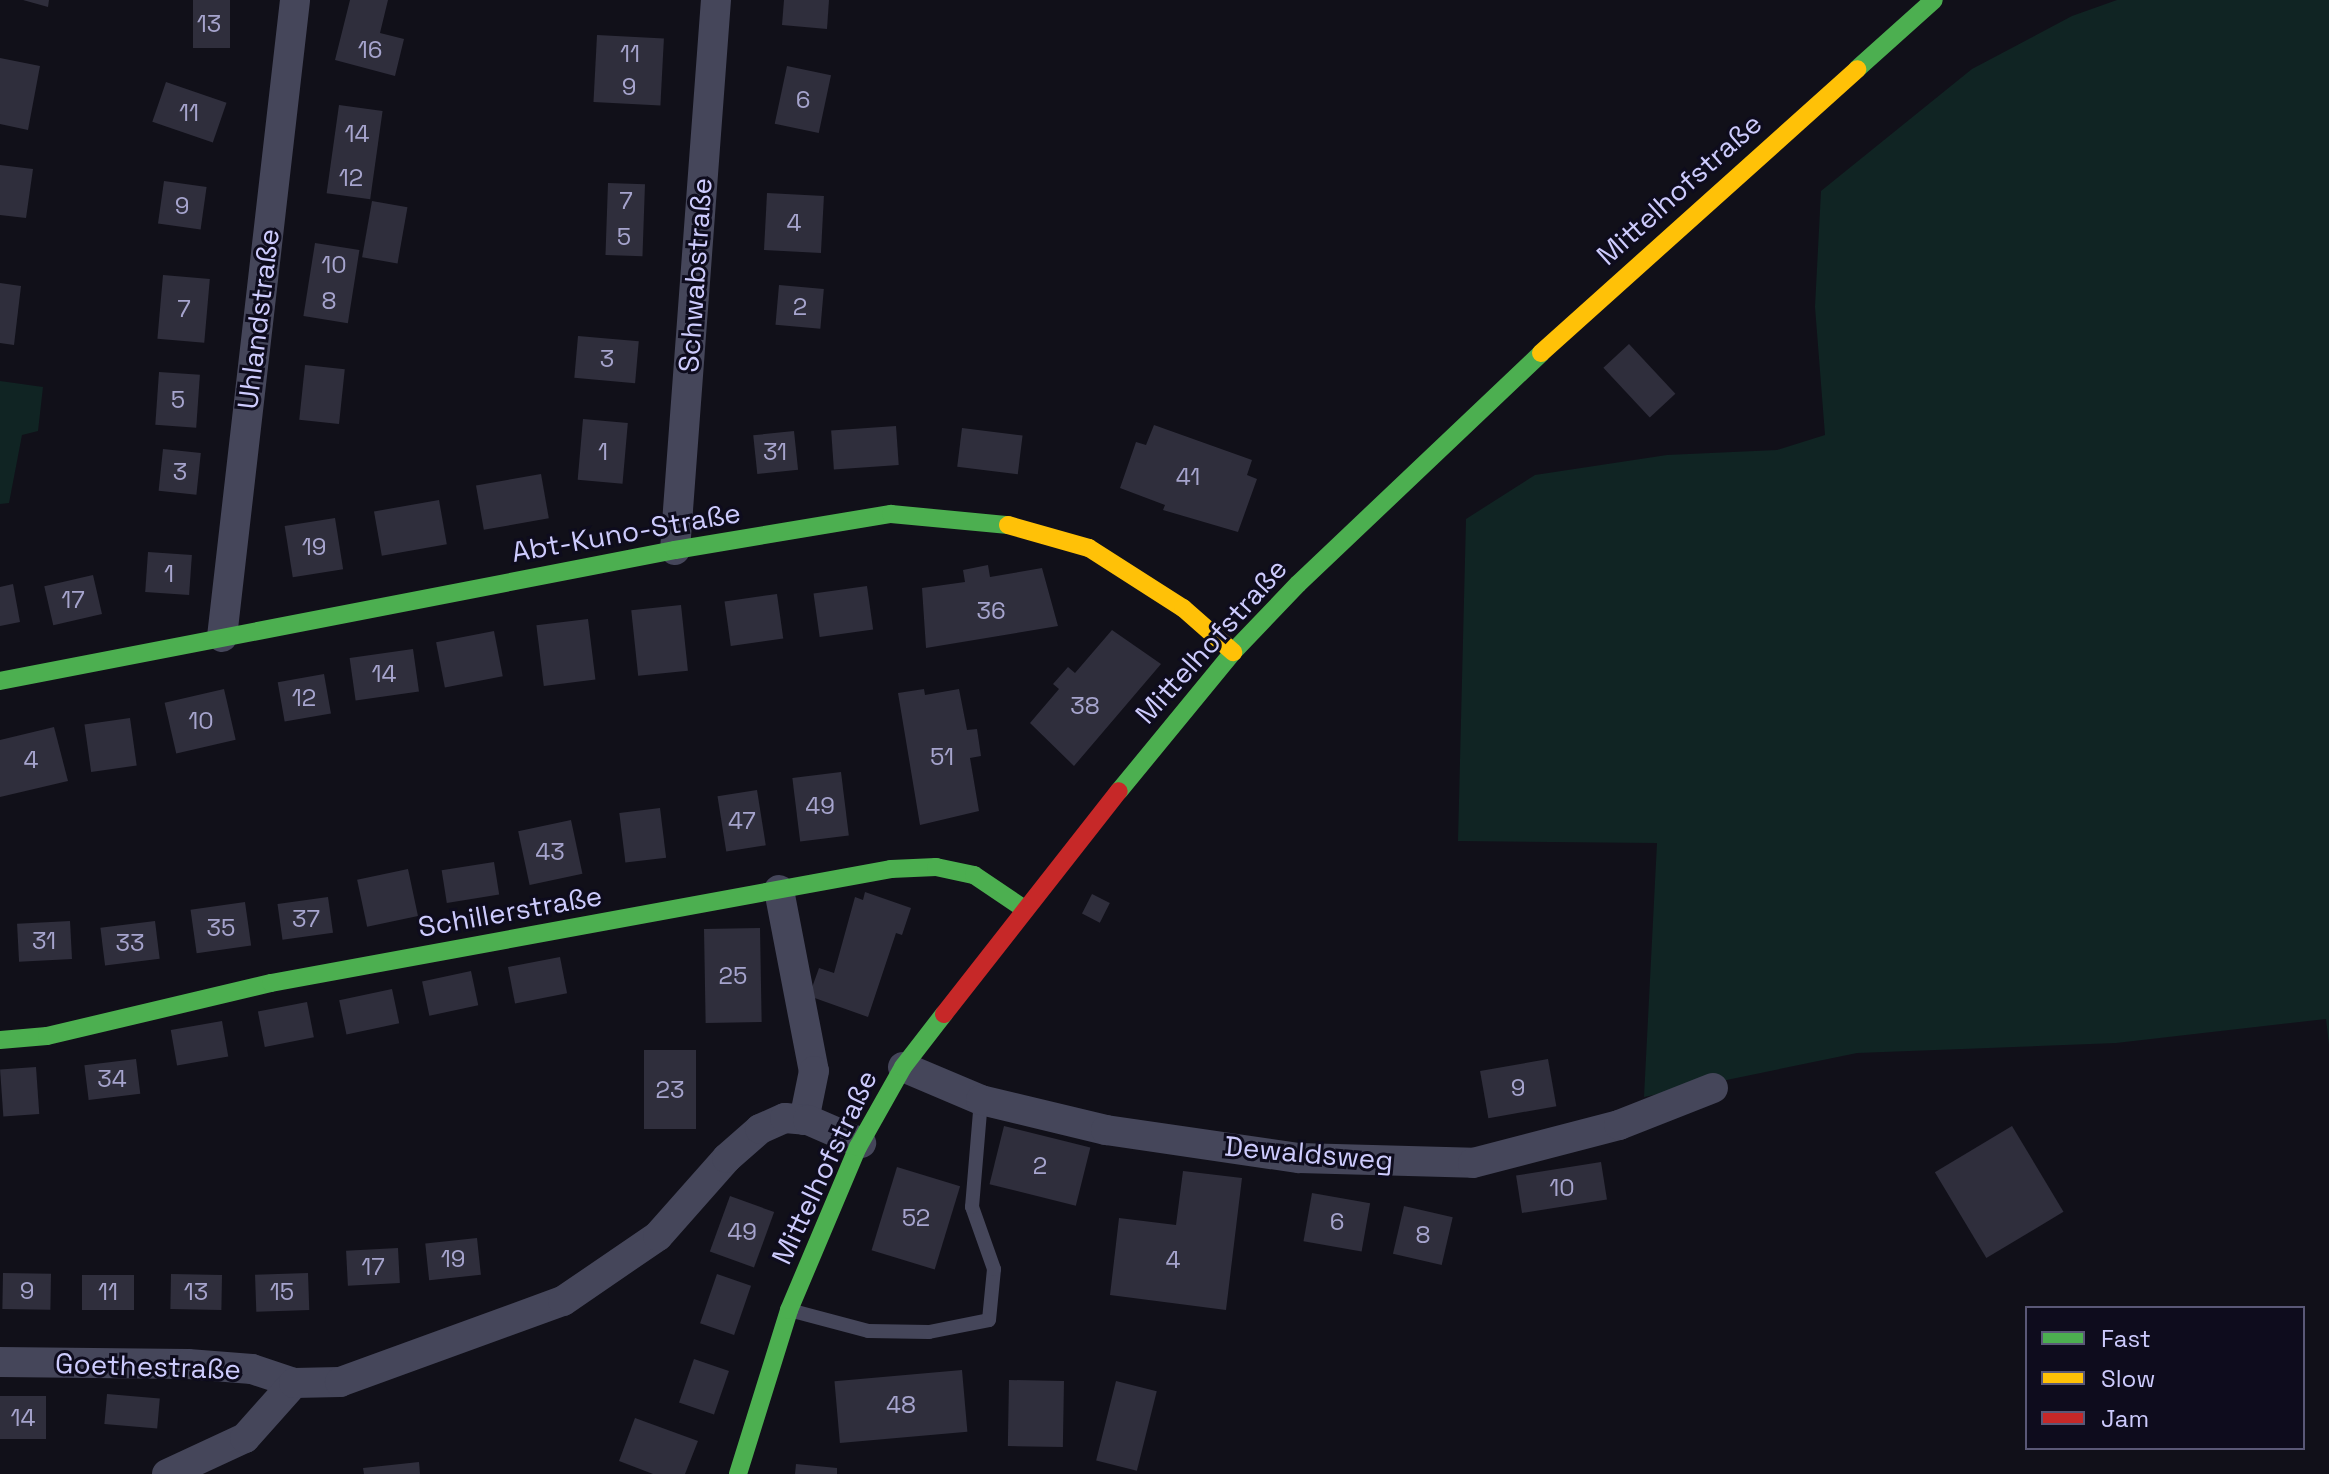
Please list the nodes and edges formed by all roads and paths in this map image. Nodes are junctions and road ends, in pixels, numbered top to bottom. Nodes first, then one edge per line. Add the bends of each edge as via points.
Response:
1 (295, 0) edge
2 (716, 0) edge
3 (1934, 0) edge
4 (675, 550) junction
5 (222, 637) junction
6 (1233, 652) junction
7 (0, 681) edge
8 (779, 890) junction
9 (1023, 908) junction
10 (0, 1040) edge
11 (903, 1067) junction
12 (1713, 1088) dead end
13 (981, 1100) junction
14 (804, 1120) junction
15 (861, 1143) junction
16 (789, 1310) junction
17 (0, 1362) edge
18 (294, 1383) junction
19 (167, 1474) edge
20 (738, 1474) edge

1 - 5 street, Uhlandstraße
2 - 4 street, Schwabstraße
3 - 6 street, Mittelhofstraße via 1452,434
4 - 5 street, Abt-Kuno-Straße
4 - 6 street, Abt-Kuno-Straße via 891,514 1017,526 1089,548 1140,577
5 - 7 street, Abt-Kuno-Straße
6 - 9 street, Mittelhofstraße
8 - 9 street, Schillerstraße via 891,869 936,867 974,875
8 - 10 street, Schillerstraße via 271,983 47,1036
8 - 14 street via 814,1071
9 - 11 street, Mittelhofstraße
11 - 13 street, Dewaldsweg
11 - 15 street, Mittelhofstraße
12 - 13 street, Dewaldsweg via 1619,1125 1473,1163 1299,1158 1106,1130
13 - 16 lane via 972,1207 994,1269 989,1320 929,1332 868,1331
14 - 15 street
14 - 18 street, Goethestraße via 785,1118 760,1129 658,1236 563,1301 340,1382
15 - 16 street, Mittelhofstraße
16 - 20 street, Mittelhofstraße
17 - 18 street, Goethestraße via 188,1364 252,1369
18 - 19 street via 245,1438

